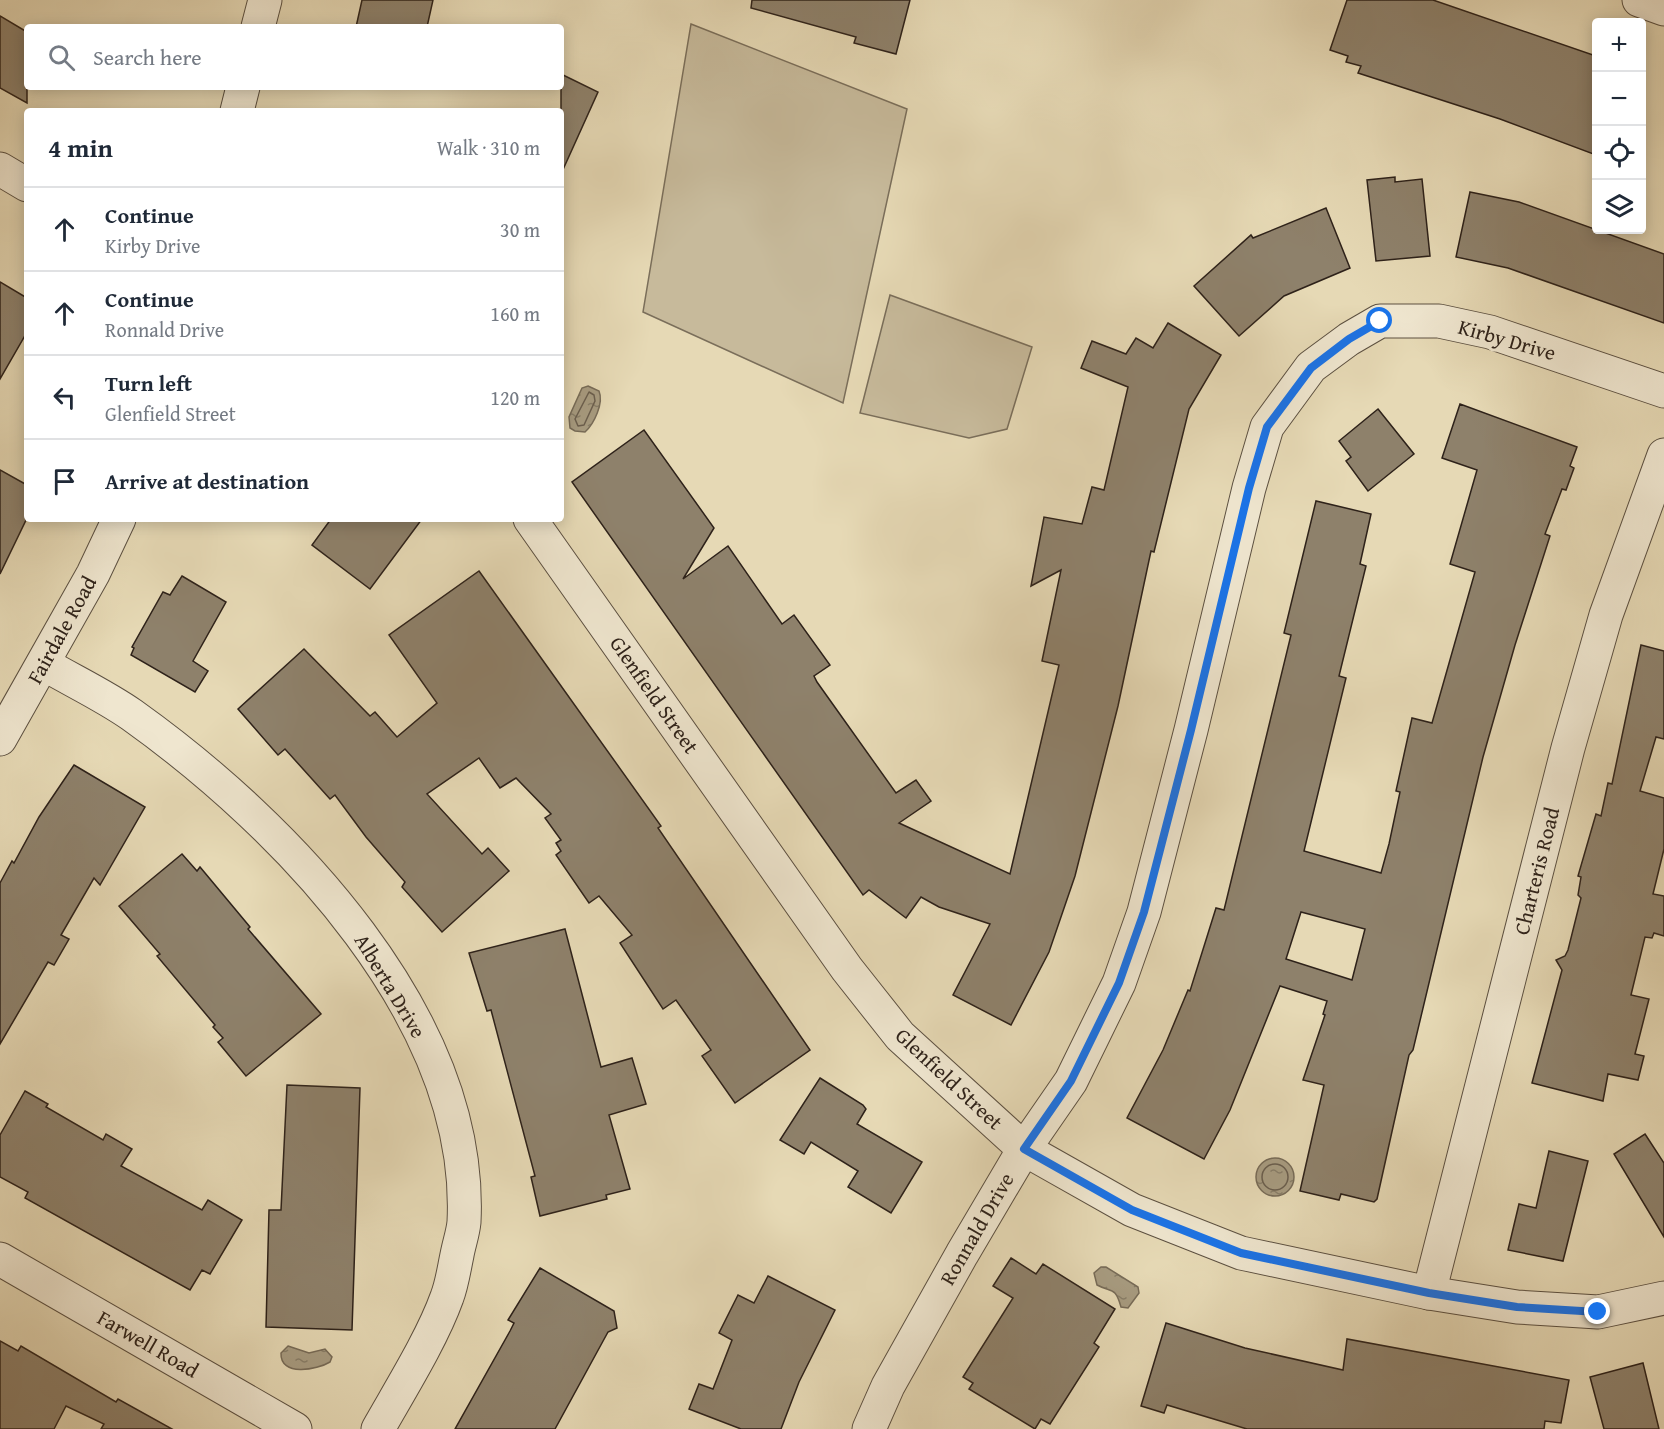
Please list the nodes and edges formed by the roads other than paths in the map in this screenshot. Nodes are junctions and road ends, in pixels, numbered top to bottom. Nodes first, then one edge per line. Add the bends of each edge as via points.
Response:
1 (265, 0) edge
2 (1639, 0) edge
3 (1664, 9) edge
4 (259, 24) edge
5 (242, 90) edge
6 (238, 108) edge
7 (0, 169) edge
8 (24, 183) edge
9 (1664, 391) edge
10 (1276, 415) joint
11 (1664, 455) edge
12 (118, 522) edge
13 (532, 522) edge
14 (44, 664) junction
15 (0, 739) edge
16 (1024, 1149) junction
17 (0, 1259) edge
18 (1429, 1293) junction
19 (1664, 1298) edge
20 (295, 1429) edge
21 (378, 1429) edge
22 (869, 1429) edge

1 - 4 street
2 - 3 street
5 - 6 street
7 - 8 street
9 - 10 street, Kirby Drive via 1490,332 1439,321 1380,321 1311,368
10 - 16 street, Ronnald Drive via 1267,427 1249,488 1144,912 1119,983 1071,1081
11 - 18 street, Charteris Road via 1606,615 1568,748
12 - 14 street, Fairdale Road
13 - 16 street, Glenfield Street via 847,969 900,1036
14 - 15 street, Fairdale Road
14 - 21 street, Alberta Drive via 130,713 267,825 347,915 406,1005 439,1069 460,1144 464,1223 447,1297
16 - 18 street, Glenfield Street via 1132,1210 1241,1253
16 - 22 street, Ronnald Drive via 899,1366
17 - 20 street, Farwell Road
18 - 19 street, Glenfield Street via 1517,1307 1598,1312

